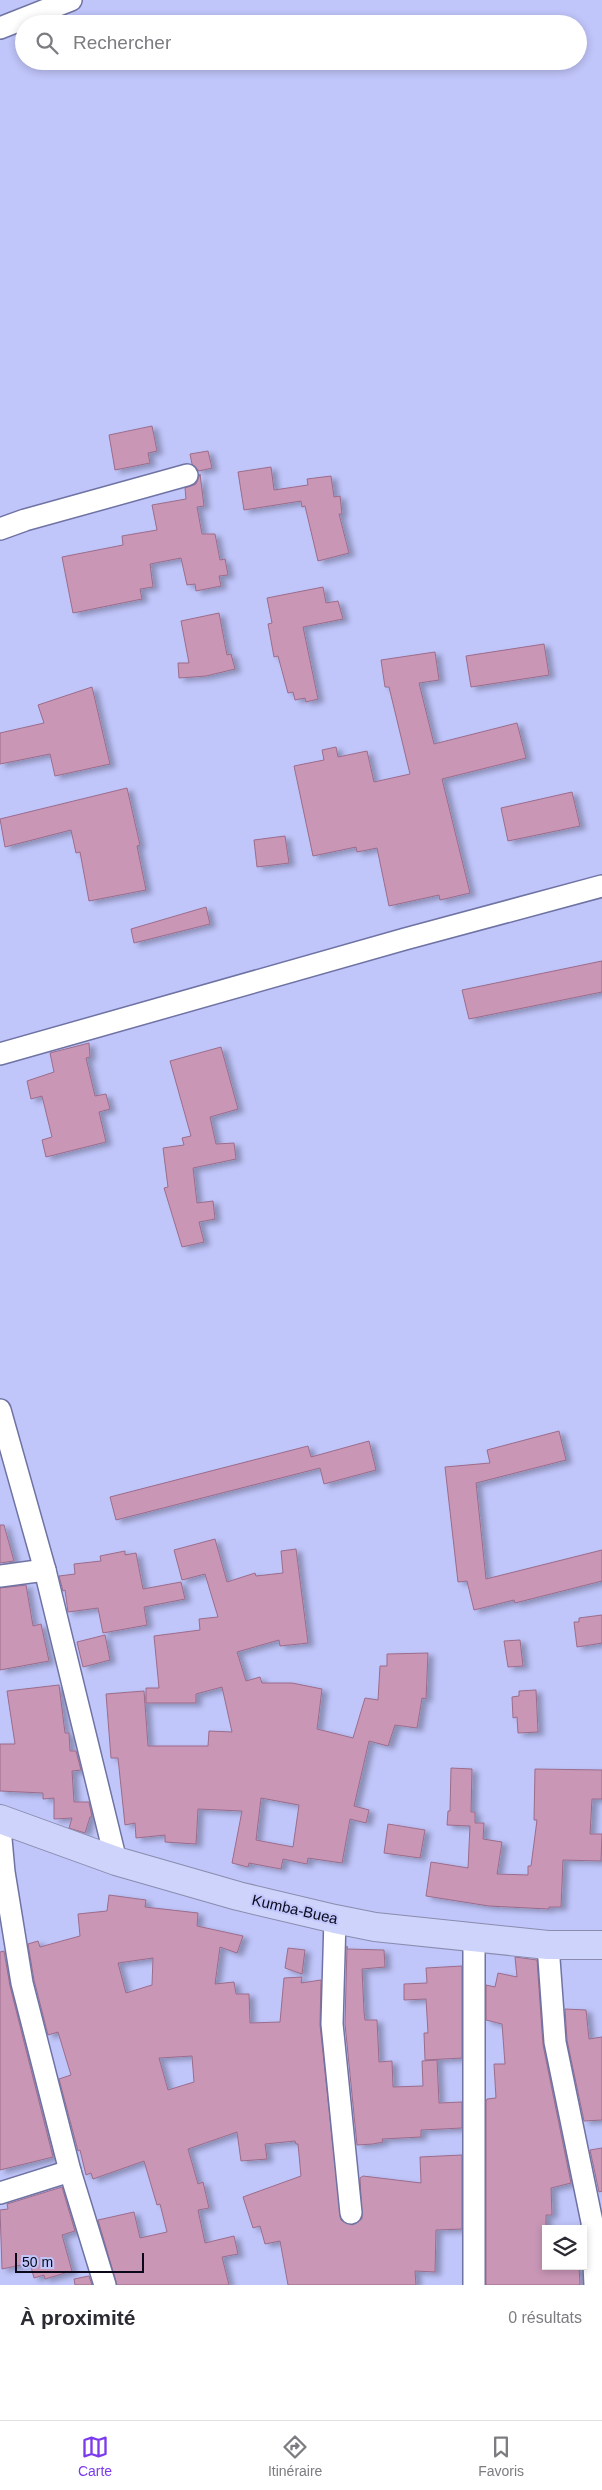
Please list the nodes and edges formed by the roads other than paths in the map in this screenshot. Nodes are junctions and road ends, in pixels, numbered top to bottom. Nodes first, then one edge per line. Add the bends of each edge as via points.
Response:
1 (71, 0) edge
2 (33, 15) edge
3 (15, 22) edge
4 (0, 28) edge
5 (187, 476) dead end
6 (0, 529) edge
7 (602, 886) edge
8 (0, 1054) edge
9 (0, 1410) edge
10 (45, 1570) junction
11 (0, 1576) edge
12 (0, 1819) edge
13 (0, 1828) edge
14 (116, 1861) junction
15 (335, 1919) junction
16 (474, 1936) junction
17 (548, 1945) junction
18 (602, 1945) edge
19 (70, 2171) junction
20 (0, 2193) edge
21 (351, 2213) dead end
22 (597, 2222) edge
23 (105, 2285) edge
24 (474, 2285) edge
25 (595, 2285) edge

1 - 2 street
3 - 4 street
5 - 6 street
7 - 8 street
9 - 10 street
10 - 11 street
10 - 14 street
12 - 14 highway, Kumba-Buea
13 - 19 street via 20,1972
14 - 15 highway, Kumba-Buea via 238,1896
15 - 16 highway, Kumba-Buea via 375,1927
15 - 21 street via 332,2024
16 - 17 highway, Kumba-Buea
16 - 24 street
17 - 18 highway, Kumba-Buea
17 - 22 street via 555,2042
19 - 20 street
19 - 23 street
22 - 25 street

